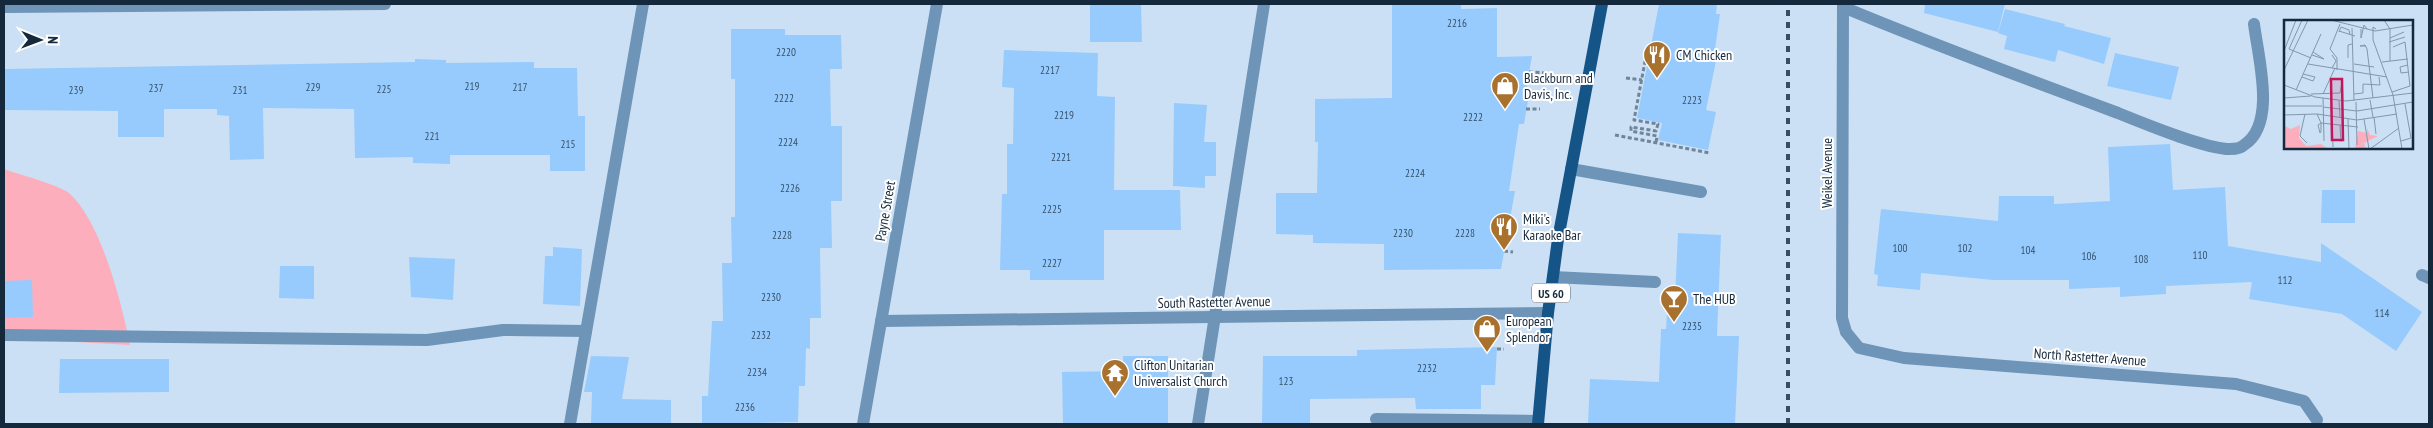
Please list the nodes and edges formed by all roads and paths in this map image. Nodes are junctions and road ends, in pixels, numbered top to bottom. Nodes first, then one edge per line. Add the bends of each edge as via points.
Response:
1 (385, 4) edge
2 (643, 4) edge
3 (937, 4) edge
4 (1264, 4) edge
5 (1602, 4) edge
6 (1843, 5) edge
7 (4, 7) edge
8 (2254, 24) dead end
9 (1650, 51) dead end
10 (1529, 72) dead end
11 (1547, 73) dead end
12 (1626, 78) dead end
13 (1642, 80) junction
14 (1540, 109) dead end
15 (1526, 110) dead end
16 (1615, 135) dead end
17 (1656, 143) junction
18 (1710, 153) dead end
19 (1571, 169) junction
20 (1701, 192) dead end
21 (1504, 251) dead end
22 (1514, 252) dead end
23 (1553, 278) junction
24 (1655, 282) dead end
25 (1548, 313) junction
26 (1213, 317) junction
27 (881, 321) junction
28 (586, 331) junction
29 (4, 335) edge
30 (1852, 341) joint
31 (1497, 349) dead end
32 (1504, 349) dead end
33 (1376, 419) dead end
34 (2317, 420) dead end
35 (1538, 422) edge
36 (570, 424) edge
37 (863, 424) edge
38 (1198, 424) edge

1 - 7 street
2 - 28 street
3 - 27 street, Payne Street
4 - 26 street
5 - 19 main road, US 60
6 - 8 street via 1920,39 2132,118 2229,149 2243,147 2261,124 2263,99
6 - 30 street, Weikel Avenue via 1841,288 1842,318
9 - 13 path via 1647,51
10 - 11 path
12 - 13 path
13 - 17 path via 1634,120 1658,124 1656,131 1631,127 1631,131 1657,136
14 - 15 path
16 - 17 path
17 - 18 path
19 - 20 street
19 - 23 main road, US 60
21 - 22 path
23 - 24 street
23 - 25 main road, US 60
25 - 26 street, South Rastetter Avenue
25 - 35 main road, US 60
26 - 27 street, South Rastetter Avenue
26 - 38 street
27 - 37 street, Payne Street
28 - 29 street via 503,330 427,340
28 - 36 street
30 - 34 street, North Rastetter Avenue via 1859,348 1904,358 2236,384 2304,401
31 - 32 path
33 - 35 street

